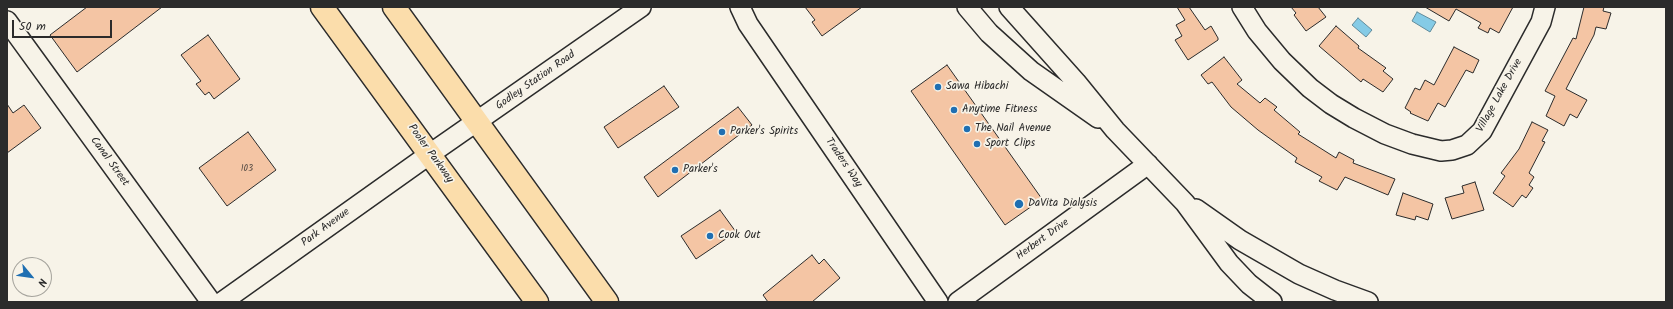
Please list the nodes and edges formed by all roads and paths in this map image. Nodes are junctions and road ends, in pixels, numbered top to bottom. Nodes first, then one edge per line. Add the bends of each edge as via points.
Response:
1 (322, 7) edge
2 (394, 7) edge
3 (641, 7) edge
4 (731, 7) edge
5 (740, 7) edge
6 (967, 7) edge
7 (1008, 7) edge
8 (1242, 7) edge
9 (1545, 7) edge
10 (7, 21) edge
11 (748, 24) junction
12 (478, 121) junction
13 (1115, 130) junction
14 (430, 154) junction
15 (1148, 164) junction
16 (1185, 202) junction
17 (211, 302) edge
18 (222, 302) edge
19 (537, 302) edge
20 (607, 302) edge
21 (938, 302) edge
22 (958, 302) edge
23 (1272, 302) edge
24 (1368, 302) edge

1 - 14 main road, Pooler Parkway
2 - 12 main road
3 - 12 street, Godley Station Road
4 - 11 street, Traders Way
5 - 11 street, Traders Way
6 - 13 street via 989,33 1030,71
7 - 13 street via 1076,82
8 - 9 street, Village Lake Drive via 1257,31 1282,61 1331,104 1390,136 1441,151 1467,145 1482,131 1541,22
10 - 17 street, Canal Street
11 - 21 street, Traders Way
12 - 14 street, Godley Station Road
12 - 20 main road
13 - 15 street
14 - 18 street, Park Avenue
14 - 19 main road, Pooler Parkway
15 - 16 street
15 - 22 street, Herbert Drive
16 - 23 street via 1229,263 1249,284
16 - 24 street via 1269,258 1323,285

